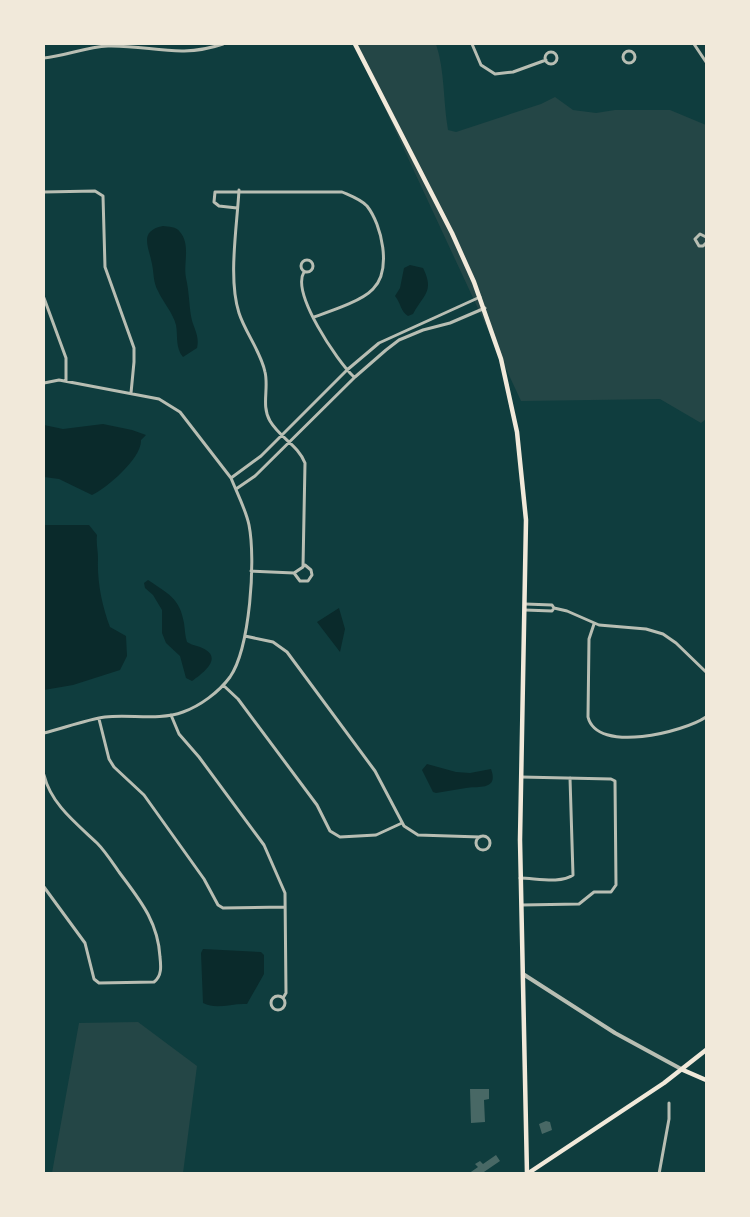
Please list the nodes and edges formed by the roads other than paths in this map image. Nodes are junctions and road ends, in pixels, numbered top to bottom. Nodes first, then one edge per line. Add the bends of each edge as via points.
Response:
1 (224, 44) edge
2 (355, 44) edge
3 (472, 44) edge
4 (629, 44) edge
5 (694, 44) edge
6 (629, 51) junction
7 (44, 58) edge
8 (546, 60) junction
9 (706, 60) edge
10 (239, 190) junction
11 (44, 192) edge
12 (238, 208) junction
13 (706, 237) edge
14 (706, 243) edge
15 (304, 272) junction
16 (480, 297) junction
17 (44, 298) edge
18 (485, 308) junction
19 (314, 317) junction
20 (347, 370) junction
21 (355, 377) junction
22 (66, 381) junction
23 (44, 383) edge
24 (131, 393) junction
25 (282, 436) junction
26 (290, 442) junction
27 (231, 478) junction
28 (236, 489) junction
29 (304, 564) junction
30 (251, 571) junction
31 (294, 573) junction
32 (525, 607) junction
33 (594, 624) junction
34 (245, 636) junction
35 (706, 672) edge
36 (223, 685) junction
37 (171, 715) junction
38 (706, 717) edge
39 (99, 719) junction
40 (44, 733) edge
41 (44, 775) edge
42 (522, 777) junction
43 (570, 778) junction
44 (402, 823) junction
45 (480, 837) junction
46 (520, 878) junction
47 (44, 887) edge
48 (521, 905) junction
49 (285, 908) junction
50 (522, 973) junction
51 (282, 998) junction
52 (706, 1050) edge
53 (683, 1070) junction
54 (706, 1080) edge
55 (669, 1103) dead end
56 (527, 1173) edge
57 (659, 1173) edge

1 - 7 street via 173,52 108,46
2 - 16 main road via 452,233
3 - 8 street via 482,65 495,74
4 - 6 street
5 - 9 street
6 - 6 street via 623,56 629,64 635,57
8 - 8 street via 552,64 557,56 549,52
10 - 12 street
10 - 12 street via 218,191 214,196 219,206
10 - 19 street via 342,192 355,197 369,210 381,233 383,271 376,287
11 - 24 street via 95,191 103,196 105,267 134,348
12 - 25 street via 234,245 239,314 265,372 269,420
13 - 14 street via 700,234 695,239 699,246
15 - 15 street via 310,272 313,262 302,262
15 - 19 street via 301,288
16 - 18 main road
16 - 20 street via 379,343
17 - 22 street via 66,358
18 - 21 street via 399,340
18 - 32 main road via 505,370 518,432 526,520
19 - 20 street
20 - 21 street
20 - 25 street
21 - 26 street
22 - 23 street
22 - 24 street
24 - 27 street via 159,399 180,412
25 - 26 street
25 - 27 street
26 - 28 street
26 - 29 street via 305,463
27 - 28 street
28 - 30 street via 249,525
29 - 31 street
29 - 31 street via 312,575 308,581 300,581
30 - 31 street
30 - 34 street
32 - 33 street via 552,605
32 - 42 main road
33 - 35 street via 663,634
33 - 38 street via 589,639 588,717 596,730 611,736 657,735 688,727
34 - 36 street via 240,657
34 - 44 street via 273,642 287,652 375,771
36 - 37 street via 198,705
36 - 44 street via 238,699 312,799 330,831 340,837 376,835
37 - 39 street
37 - 49 street via 179,734 264,845 285,893
39 - 40 street
39 - 49 street via 114,767 144,795 218,905
41 - 47 street via 62,809 98,844 146,909 159,944 158,979 99,983 94,979 85,942
42 - 43 street
42 - 46 main road
43 - 46 street via 573,875 559,879
43 - 48 street via 615,781 616,887 611,892 594,892 579,904
44 - 45 street via 418,835
45 - 45 street via 476,843 486,849 489,840
46 - 48 main road
48 - 50 main road
49 - 51 street via 286,993
50 - 53 street via 615,1033
50 - 56 main road
51 - 51 street via 272,1000 274,1009 284,1007
52 - 53 main road
53 - 54 main road
53 - 56 main road
55 - 57 street

